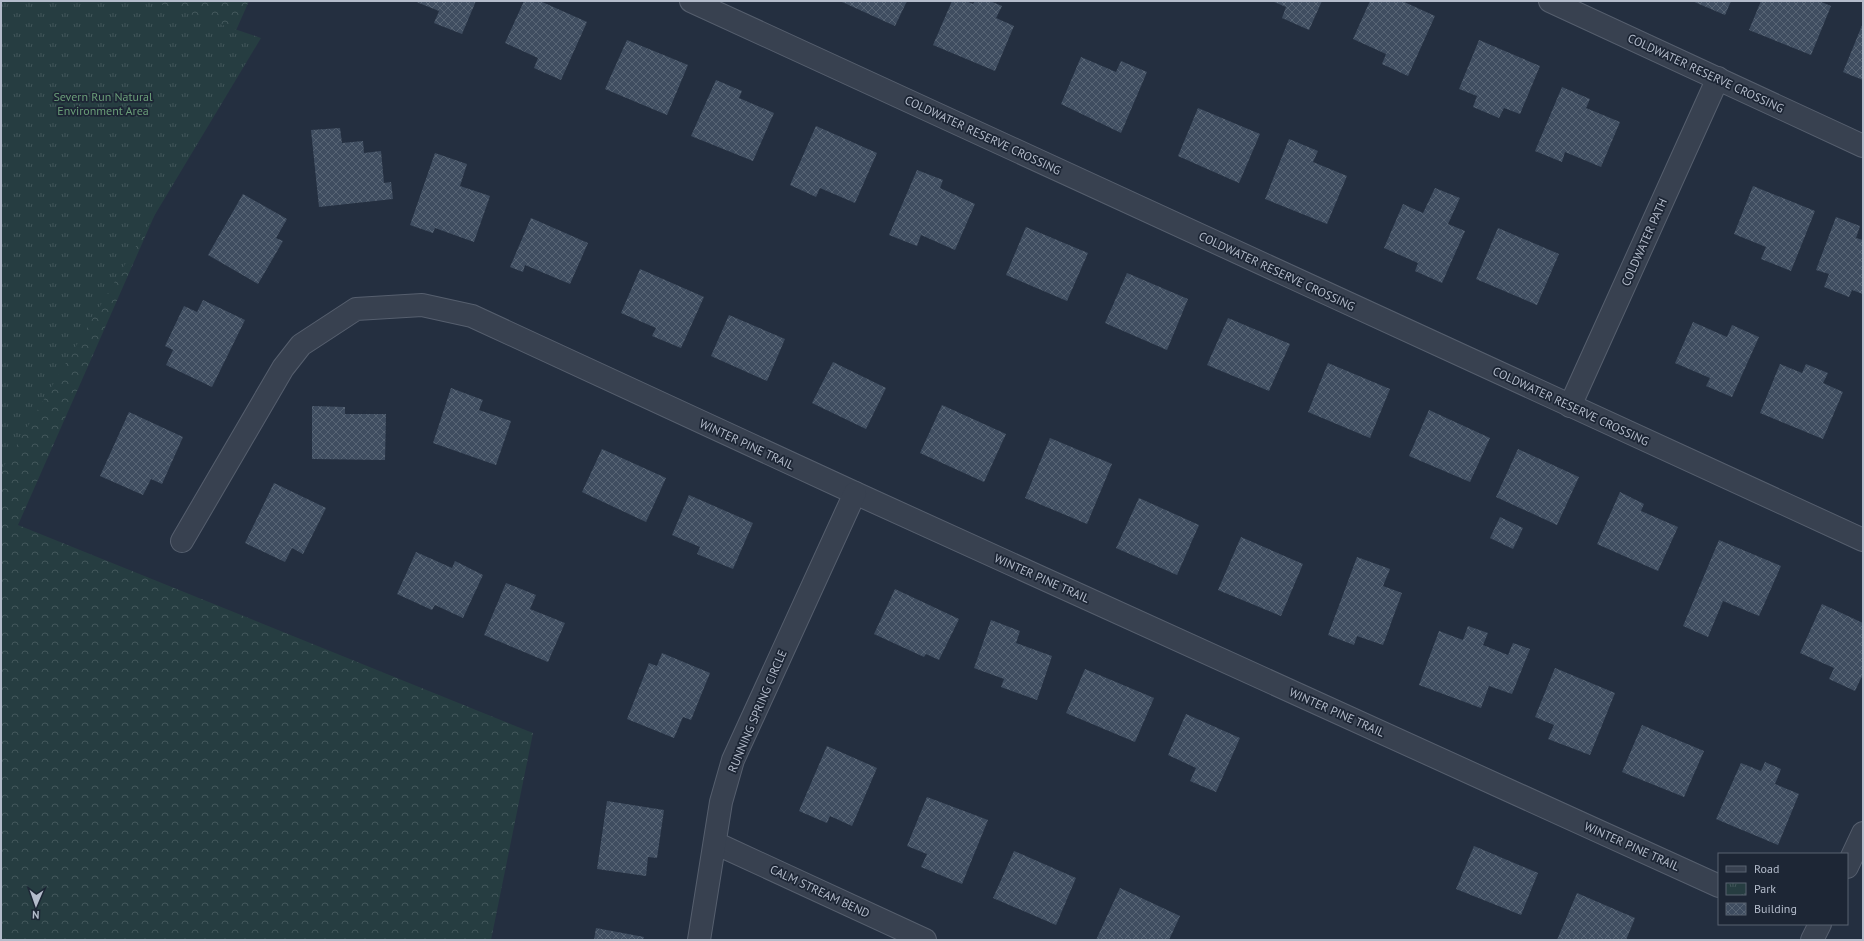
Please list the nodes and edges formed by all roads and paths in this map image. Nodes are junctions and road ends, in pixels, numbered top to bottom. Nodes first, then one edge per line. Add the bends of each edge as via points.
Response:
1 (691, 1) edge
2 (1550, 1) edge
3 (1718, 78) junction
4 (1863, 146) edge
5 (1570, 406) junction
6 (854, 494) junction
7 (1863, 540) edge
8 (182, 541) dead end
9 (1863, 833) edge
10 (715, 843) junction
11 (1848, 865) edge
12 (1718, 886) edge
13 (699, 940) edge
14 (926, 940) edge

1 - 5 street, COLDWATER RESERVE CROSSING
2 - 3 street, COLDWATER RESERVE CROSSING
3 - 4 street, COLDWATER RESERVE CROSSING
3 - 5 street, COLDWATER PATH
5 - 7 street, COLDWATER RESERVE CROSSING
6 - 8 street, WINTER PINE TRAIL via 472,316 422,305 356,309 301,345 283,368
6 - 10 street, RUNNING SPRING CIRCLE via 733,760 721,802
6 - 12 street, WINTER PINE TRAIL
9 - 11 street
10 - 13 street, RUNNING SPRING CIRCLE
10 - 14 street, CALM STREAM BEND

